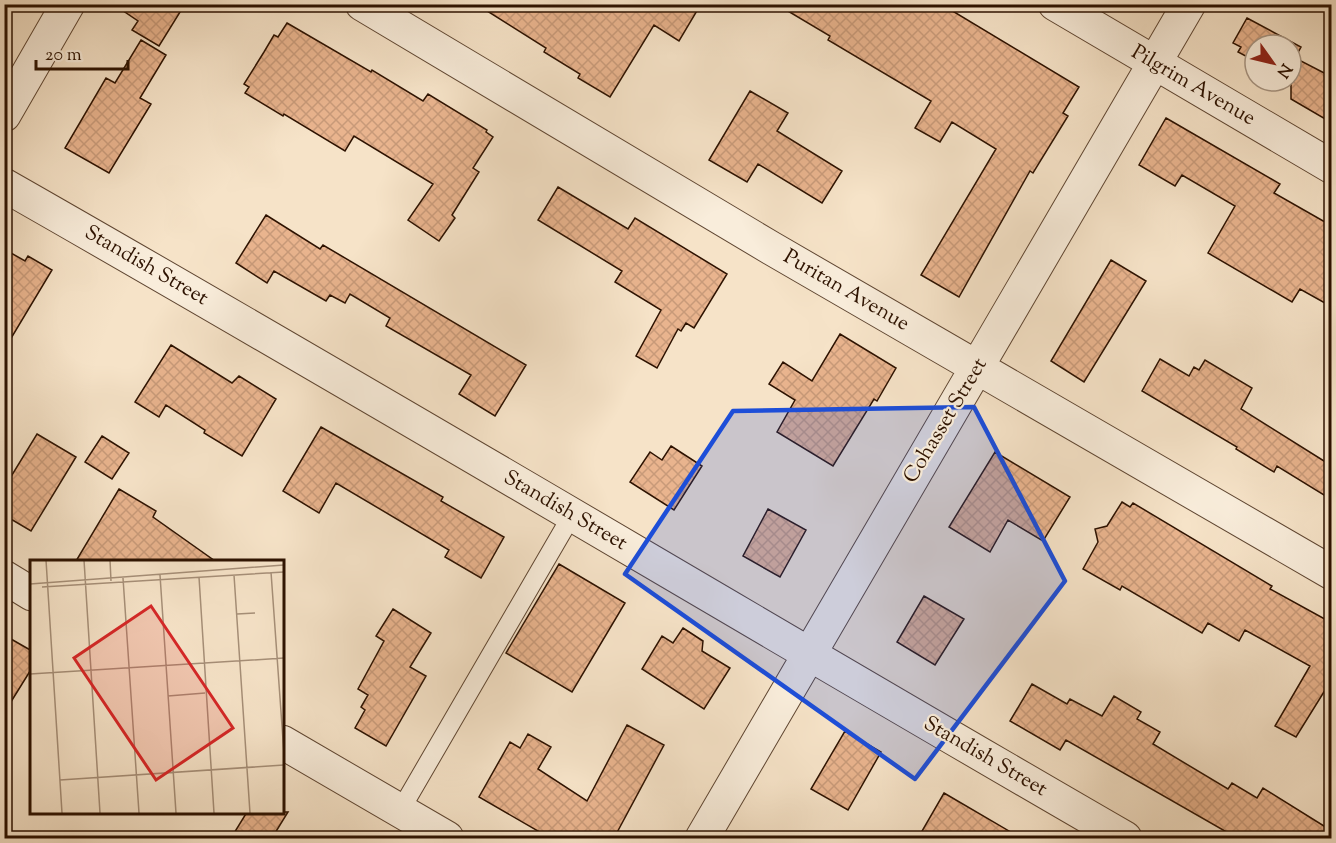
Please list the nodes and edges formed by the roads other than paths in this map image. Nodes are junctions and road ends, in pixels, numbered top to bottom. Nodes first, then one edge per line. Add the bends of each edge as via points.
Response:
1 (68, 4) edge
2 (362, 4) edge
3 (1055, 4) edge
4 (1189, 4) edge
5 (1155, 63) junction
6 (4, 115) edge
7 (1332, 167) edge
8 (4, 185) edge
9 (977, 368) junction
10 (572, 514) junction
11 (1332, 573) edge
12 (4, 578) edge
13 (30, 593) edge
14 (808, 655) junction
15 (284, 743) edge
16 (400, 811) junction
17 (447, 838) edge
18 (702, 838) edge
19 (1125, 838) edge

1 - 6 street
2 - 9 street, Puritan Avenue
3 - 5 street, Pilgrim Avenue
4 - 5 street, Cohasset Street
5 - 7 street, Pilgrim Avenue
5 - 9 street, Cohasset Street
8 - 10 street, Standish Street
9 - 11 street, Puritan Avenue
9 - 14 street, Cohasset Street
10 - 14 street, Standish Street
10 - 16 lane
12 - 13 street
14 - 18 street, Cohasset Street
14 - 19 street, Standish Street
15 - 16 street
16 - 17 street

